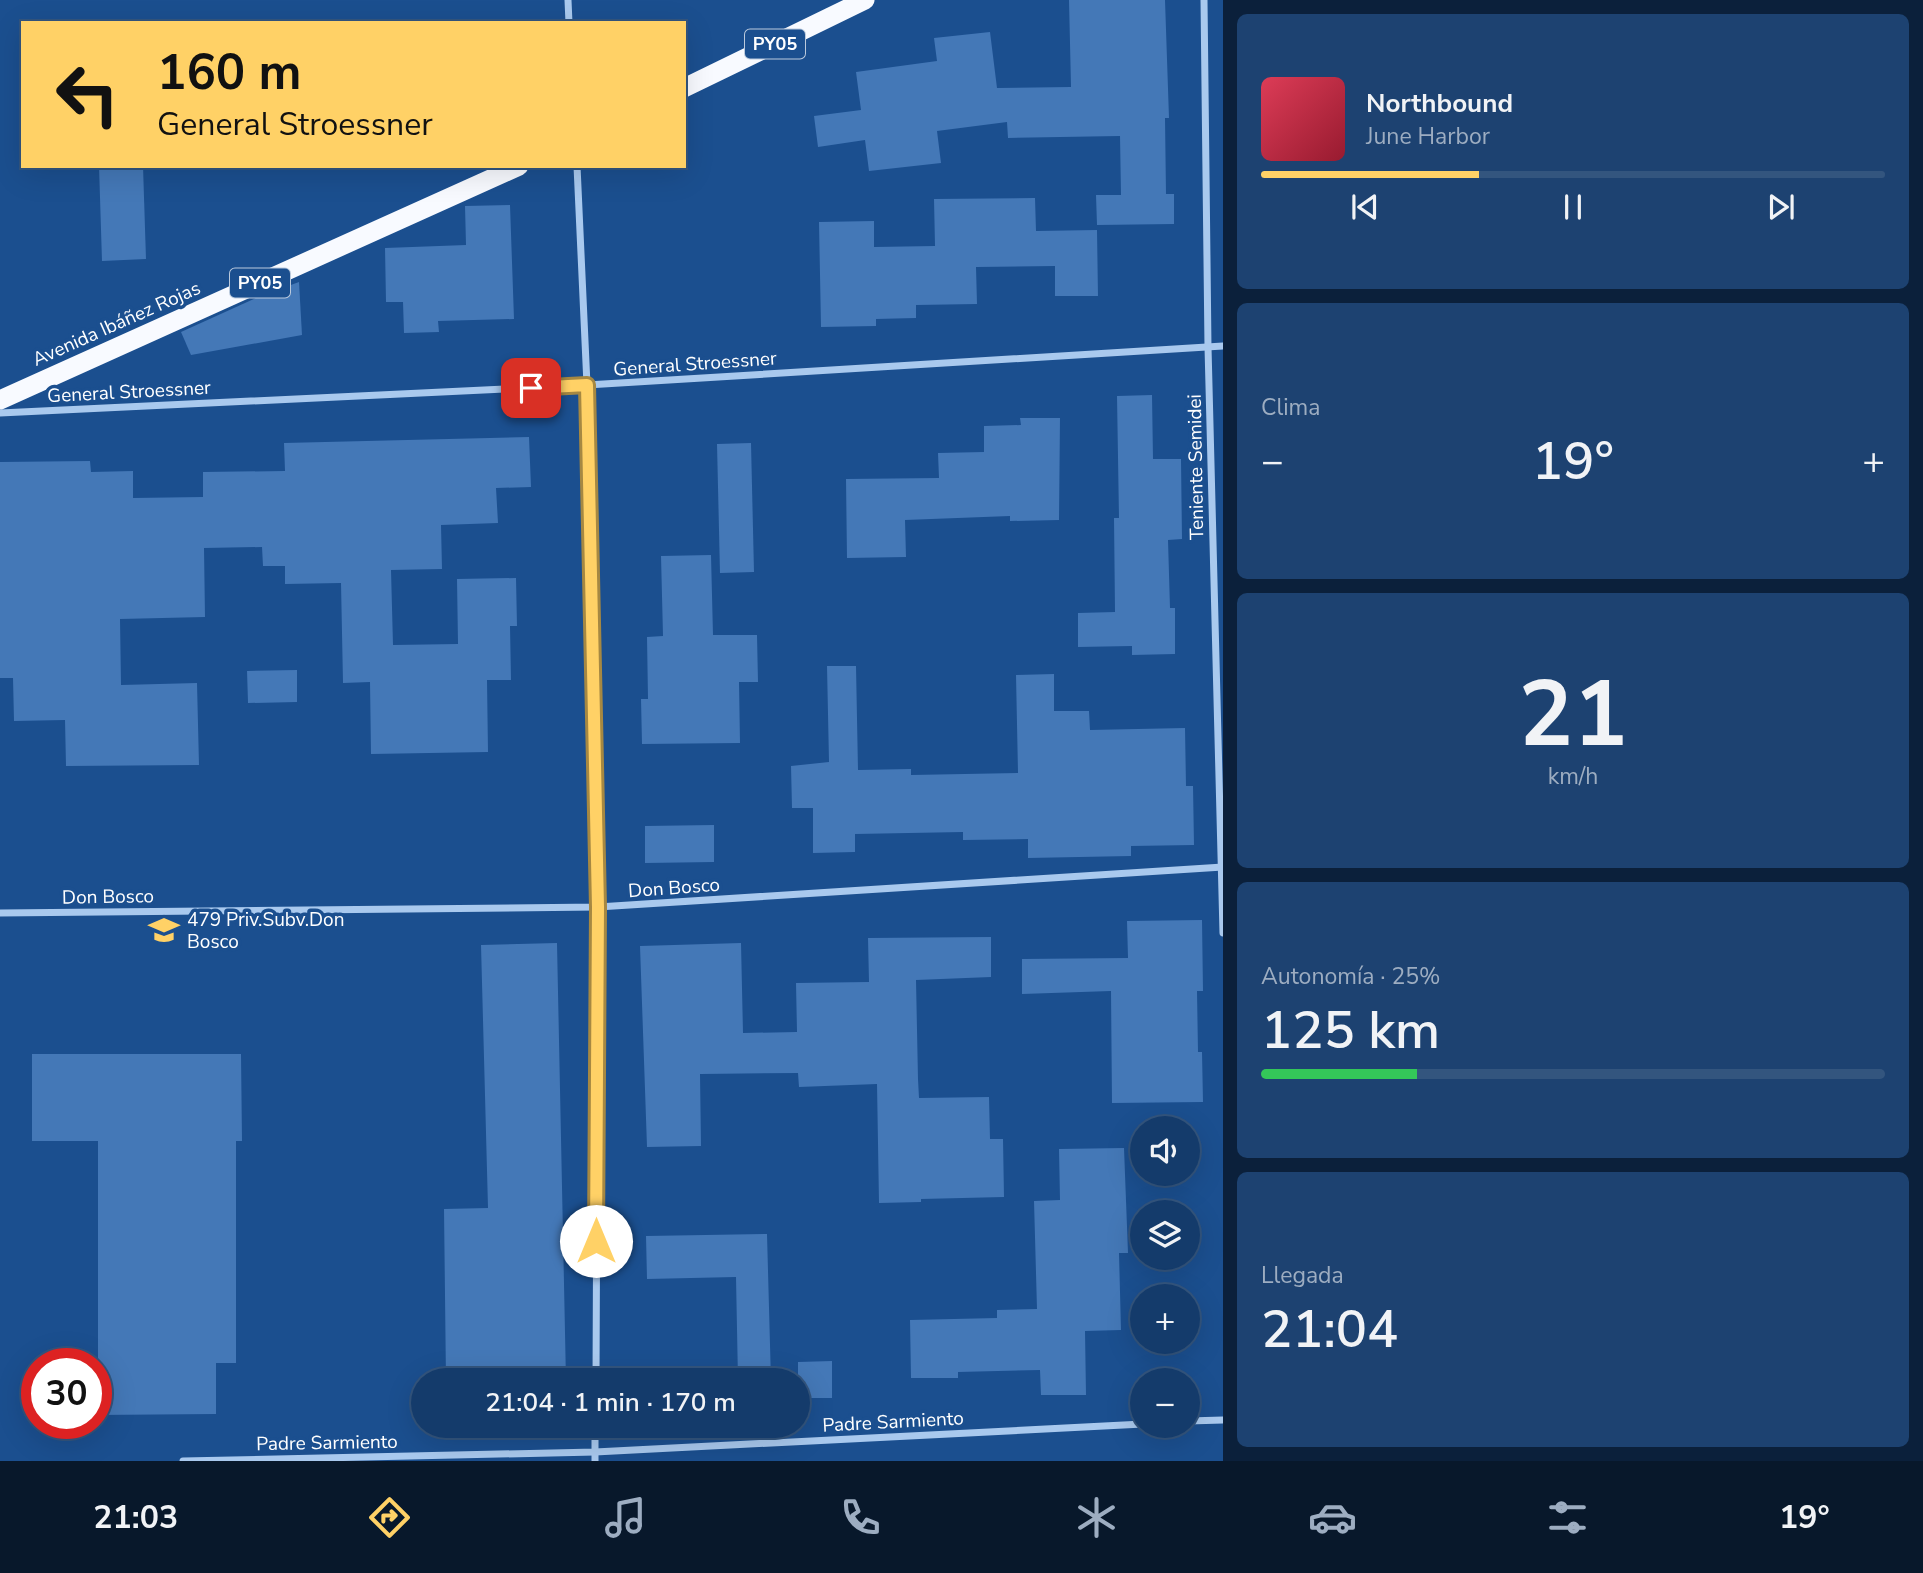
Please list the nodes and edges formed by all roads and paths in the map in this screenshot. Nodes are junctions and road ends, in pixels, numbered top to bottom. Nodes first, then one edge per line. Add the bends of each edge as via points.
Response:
1 (568, 0) edge
2 (865, 0) edge
3 (1204, 0) edge
4 (569, 21) edge
5 (686, 87) edge
6 (515, 168) edge
7 (577, 168) edge
8 (1223, 346) edge
9 (1208, 347) junction
10 (587, 385) junction
11 (0, 400) edge
12 (0, 412) edge
13 (1222, 867) edge
14 (598, 907) junction
15 (0, 912) edge
16 (1223, 933) edge
17 (596, 1368) edge
18 (1223, 1420) edge
19 (1200, 1421) edge
20 (1130, 1425) edge
21 (595, 1438) edge
22 (595, 1452) junction
23 (183, 1461) edge
24 (596, 1461) edge

1 - 4 street
2 - 5 highway, PY05
3 - 9 street, Teniente Semidei
6 - 11 highway, Avenida Ibáñez Rojas / PY05
7 - 10 street
8 - 9 street, General Stroessner
9 - 10 street, General Stroessner
9 - 13 street, Teniente Semidei
10 - 12 street, General Stroessner
10 - 14 street
13 - 14 street, Don Bosco
13 - 16 street, Teniente Semidei
14 - 15 street, Don Bosco
14 - 17 street
18 - 19 street
20 - 22 street, Padre Sarmiento
21 - 22 street
22 - 23 street, Padre Sarmiento
22 - 24 street

